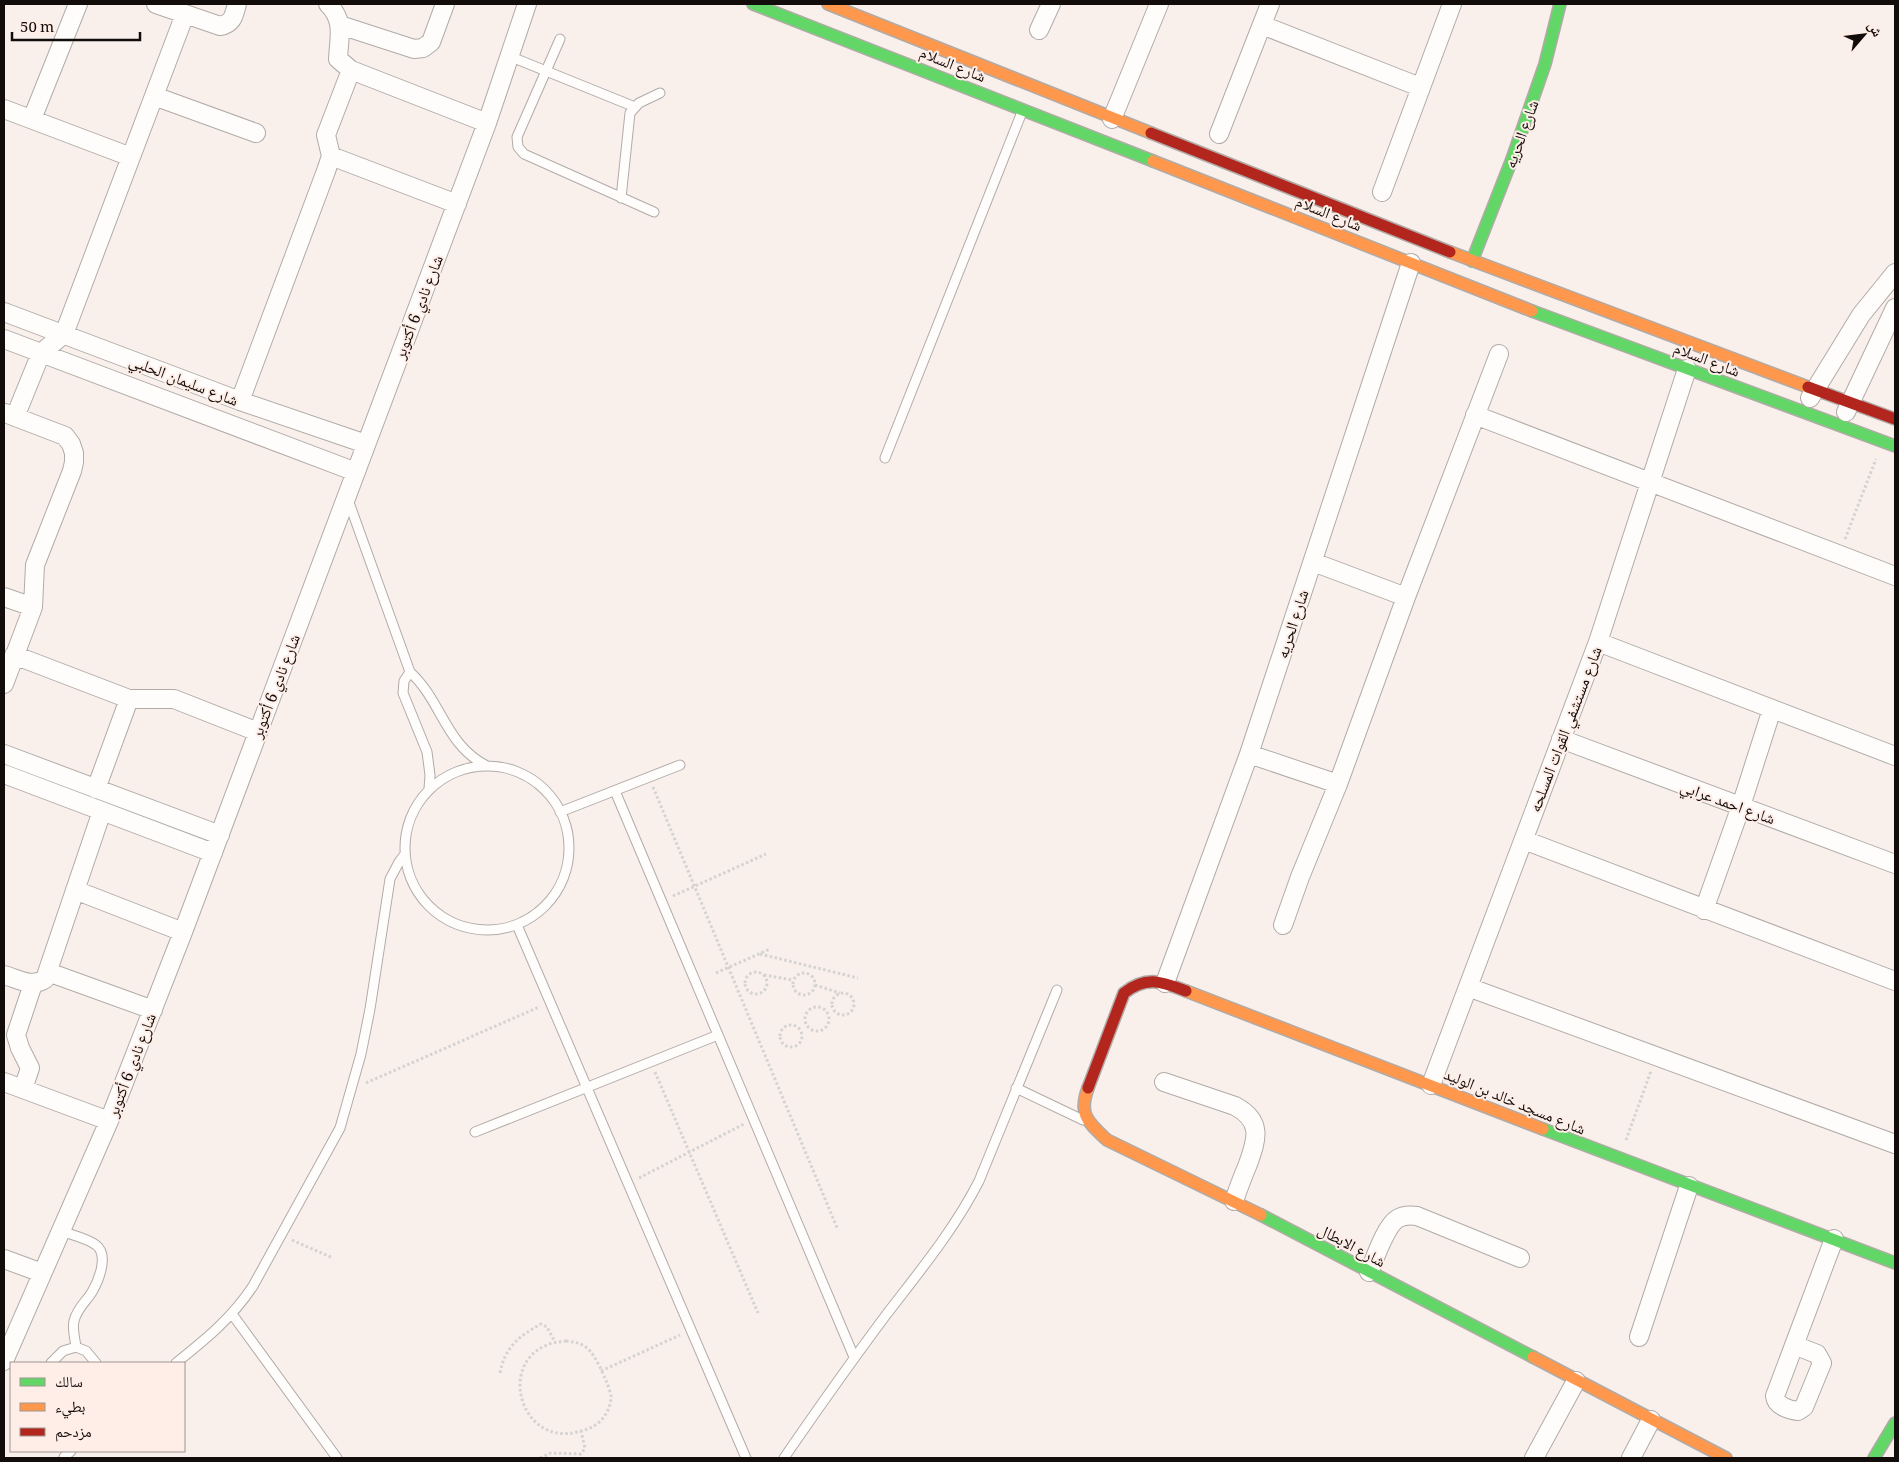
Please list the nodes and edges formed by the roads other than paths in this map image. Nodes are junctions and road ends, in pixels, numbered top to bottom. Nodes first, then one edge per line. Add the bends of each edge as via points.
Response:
1 (78, 4) edge
2 (156, 4) edge
3 (237, 4) edge
4 (328, 4) edge
5 (445, 4) edge
6 (754, 4) edge
7 (828, 4) edge
8 (1051, 4) edge
9 (1159, 4) edge
10 (1270, 4) edge
11 (1452, 4) edge
12 (1560, 4) edge
13 (523, 5) edge
14 (185, 14) junction
15 (835, 22) junction
16 (1262, 24) junction
17 (340, 25) junction
18 (1039, 30) dead end
19 (560, 39) dead end
20 (509, 56) junction
21 (351, 70) junction
22 (546, 71) junction
23 (1420, 87) junction
24 (660, 92) dead end
25 (154, 96) junction
26 (634, 107) junction
27 (4, 109) edge
28 (1023, 109) junction
29 (32, 119) junction
30 (1112, 119) junction
31 (487, 123) junction
32 (256, 133) dead end
33 (1219, 134) dead end
34 (131, 156) junction
35 (330, 156) junction
36 (1382, 192) dead end
37 (622, 198) junction
38 (457, 204) junction
39 (654, 212) dead end
40 (1472, 261) junction
41 (1411, 263) junction
42 (1895, 273) edge
43 (1895, 308) edge
44 (4, 312) edge
45 (64, 334) junction
46 (4, 339) edge
47 (41, 353) junction
48 (1499, 354) dead end
49 (1686, 369) junction
50 (1814, 390) junction
51 (240, 401) junction
52 (1850, 402) junction
53 (1802, 412) junction
54 (9, 415) edge
55 (1475, 415) junction
56 (1895, 419) edge
57 (1839, 426) junction
58 (366, 444) junction
59 (1895, 446) edge
60 (886, 458) dead end
61 (356, 472) junction
62 (1650, 482) junction
63 (347, 496) junction
64 (1313, 562) junction
65 (1895, 576) edge
66 (4, 597) edge
67 (1406, 597) junction
68 (33, 607) junction
69 (1598, 642) junction
70 (14, 656) junction
71 (410, 672) junction
72 (4, 684) edge
73 (129, 699) junction
74 (1772, 709) junction
75 (258, 732) junction
76 (1561, 739) junction
77 (4, 754) edge
78 (1249, 754) junction
79 (1895, 756) edge
80 (680, 765) dead end
81 (488, 766) junction
82 (4, 774) edge
83 (1338, 784) junction
84 (96, 789) junction
85 (429, 789) junction
86 (615, 791) junction
87 (1741, 806) junction
88 (102, 811) junction
89 (560, 812) junction
90 (220, 835) junction
91 (1524, 840) junction
92 (213, 853) junction
93 (405, 854) junction
94 (1895, 864) edge
95 (75, 890) junction
96 (1704, 910) junction
97 (517, 925) junction
98 (1283, 925) dead end
99 (183, 932) junction
100 (48, 972) junction
101 (4, 975) edge
102 (1895, 980) edge
103 (1165, 983) junction
104 (33, 984) junction
105 (1468, 987) junction
106 (1057, 990) dead end
107 (153, 1010) junction
108 (718, 1035) junction
109 (4, 1045) edge
110 (22, 1052) junction
111 (4, 1082) edge
112 (1164, 1082) dead end
113 (1431, 1085) junction
114 (587, 1087) junction
115 (1016, 1088) junction
116 (23, 1089) junction
117 (109, 1121) junction
118 (1090, 1124) junction
119 (475, 1132) dead end
120 (1895, 1144) edge
121 (1690, 1186) junction
122 (1234, 1201) junction
123 (61, 1230) junction
124 (1834, 1239) junction
125 (1520, 1258) dead end
126 (4, 1259) edge
127 (1895, 1263) edge
128 (1368, 1272) junction
129 (42, 1273) junction
130 (232, 1314) junction
131 (1639, 1337) dead end
132 (1794, 1345) dead end
133 (76, 1347) junction
134 (854, 1357) junction
135 (4, 1361) edge
136 (52, 1362) edge
137 (95, 1362) edge
138 (177, 1362) edge
139 (1576, 1381) junction
140 (1651, 1420) junction
141 (1895, 1423) edge
142 (337, 1458) edge
143 (746, 1458) edge
144 (784, 1458) edge
145 (1534, 1458) edge
146 (1631, 1458) edge
147 (1726, 1458) edge
148 (1874, 1458) edge

1 - 29 street
2 - 14 street
3 - 14 street via 228,25 213,25
4 - 17 street
5 - 17 street via 431,42 423,48 414,49
6 - 15 street, شارع السلام
7 - 15 street, شارع السلام
8 - 18 street
9 - 30 street
10 - 16 street
11 - 23 street
12 - 40 street, شارع الحريه via 1546,64
13 - 20 street, شارع نادي 6 أكتوبر
14 - 25 street
15 - 28 street, شارع السلام
15 - 30 street, شارع السلام
16 - 23 street
16 - 33 street
17 - 21 street via 338,59
19 - 22 lane
20 - 22 lane
20 - 31 street, شارع نادي 6 أكتوبر
21 - 31 street
21 - 35 street via 326,135
22 - 26 lane
22 - 37 lane via 517,137 518,147 524,154
23 - 36 street
24 - 26 lane
25 - 32 street
25 - 34 street
26 - 37 lane via 628,121
27 - 29 street
28 - 41 street, شارع السلام
28 - 60 lane
29 - 34 street
30 - 40 street, شارع السلام
31 - 38 street, شارع نادي 6 أكتوبر
34 - 45 street
35 - 38 street
35 - 51 street
37 - 39 lane
38 - 58 street, شارع نادي 6 أكتوبر
40 - 50 street, شارع السلام
41 - 49 street, شارع السلام
41 - 64 street, شارع الحريه
42 - 50 street via 1861,315
43 - 52 street
44 - 45 street, شارع سليمان الحلبي
45 - 47 street
45 - 51 street, شارع سليمان الحلبي
46 - 47 street, شارع سليمان الحلبي
47 - 54 street
47 - 61 street, شارع سليمان الحلبي
48 - 55 street
49 - 53 street, شارع السلام
49 - 62 street, شارع مستشفي القوات المسلحه
50 - 52 street, شارع السلام
50 - 53 street
51 - 58 street, شارع سليمان الحلبي
52 - 56 street, شارع السلام
52 - 57 street
53 - 57 street, شارع السلام
54 - 68 street via 65,436 74,453 72,471 35,565
55 - 62 street
55 - 67 street
57 - 59 street, شارع السلام
58 - 61 street, شارع نادي 6 أكتوبر
61 - 63 street, شارع نادي 6 أكتوبر
62 - 65 street
62 - 69 street, شارع مستشفي القوات المسلحه
63 - 71 lane
63 - 75 street, شارع نادي 6 أكتوبر
64 - 67 street
64 - 78 street, شارع الحريه
66 - 68 street
67 - 83 street
68 - 70 street
69 - 74 street
69 - 76 street, شارع مستشفي القوات المسلحه
70 - 72 street
70 - 73 street
71 - 81 lane via 420,681 461,747
71 - 85 lane via 404,681 403,693 427,752
73 - 75 street via 174,699
73 - 84 street
74 - 79 street
74 - 87 street
75 - 90 street, شارع نادي 6 أكتوبر
76 - 87 street, شارع احمد عرابي
76 - 91 street, شارع مستشفي القوات المسلحه
77 - 84 street
78 - 83 street
78 - 103 street, شارع الحريه
80 - 86 lane
81 - 85 lane via 456,772
81 - 89 lane via 517,772 530,779 553,799
82 - 88 street
83 - 98 street via 1308,854
84 - 90 street
85 - 93 lane via 410,819
86 - 89 lane
86 - 108 lane
87 - 94 street, شارع احمد عرابي
87 - 96 street
88 - 92 street
88 - 95 street
89 - 97 lane via 568,841 566,871 548,903
90 - 92 street, شارع نادي 6 أكتوبر
91 - 96 street
91 - 105 street, شارع مستشفي القوات المسلحه
92 - 99 street, شارع نادي 6 أكتوبر
93 - 97 lane via 413,884 431,908 444,918 472,929 502,929
93 - 130 lane via 390,880 370,1009 340,1128 253,1286
95 - 99 street
95 - 100 street
96 - 102 street
97 - 114 lane
99 - 107 street, شارع نادي 6 أكتوبر
100 - 104 street via 39,983
100 - 107 street
101 - 104 street
103 - 113 street, شارع مسجد خالد بن الوليد
103 - 118 street, شارع مسجد خالد بن الوليد via 1143,981 1124,993 1083,1102
104 - 110 street via 16,1035
105 - 113 street, شارع مستشفي القوات المسلحه
105 - 120 street
106 - 115 lane
107 - 117 street, شارع نادي 6 أكتوبر
108 - 114 lane
108 - 134 lane
109 - 110 street
110 - 116 street via 30,1068
111 - 116 street
112 - 122 street via 1235,1106 1252,1120 1256,1142
113 - 121 street, شارع مسجد خالد بن الوليد
114 - 119 lane
114 - 143 lane
115 - 118 lane
115 - 134 lane via 970,1200
116 - 117 street
117 - 123 street, شارع نادي 6 أكتوبر
118 - 122 street, شارع الابطال via 1107,1140
121 - 124 street, شارع مسجد خالد بن الوليد
121 - 131 street
122 - 128 street, شارع الابطال
123 - 129 street, شارع نادي 6 أكتوبر
123 - 133 lane via 92,1242 102,1253 98,1279 74,1321
124 - 127 street, شارع مسجد خالد بن الوليد
124 - 132 street
125 - 128 street via 1408,1215 1391,1225
126 - 129 street
128 - 139 street, شارع الابطال
129 - 135 street, شارع نادي 6 أكتوبر
130 - 138 lane
130 - 142 lane
133 - 136 lane via 63,1351
133 - 137 lane
134 - 144 lane
139 - 140 street, شارع الابطال
139 - 145 street
140 - 146 street
140 - 147 street, شارع الابطال
141 - 148 street

